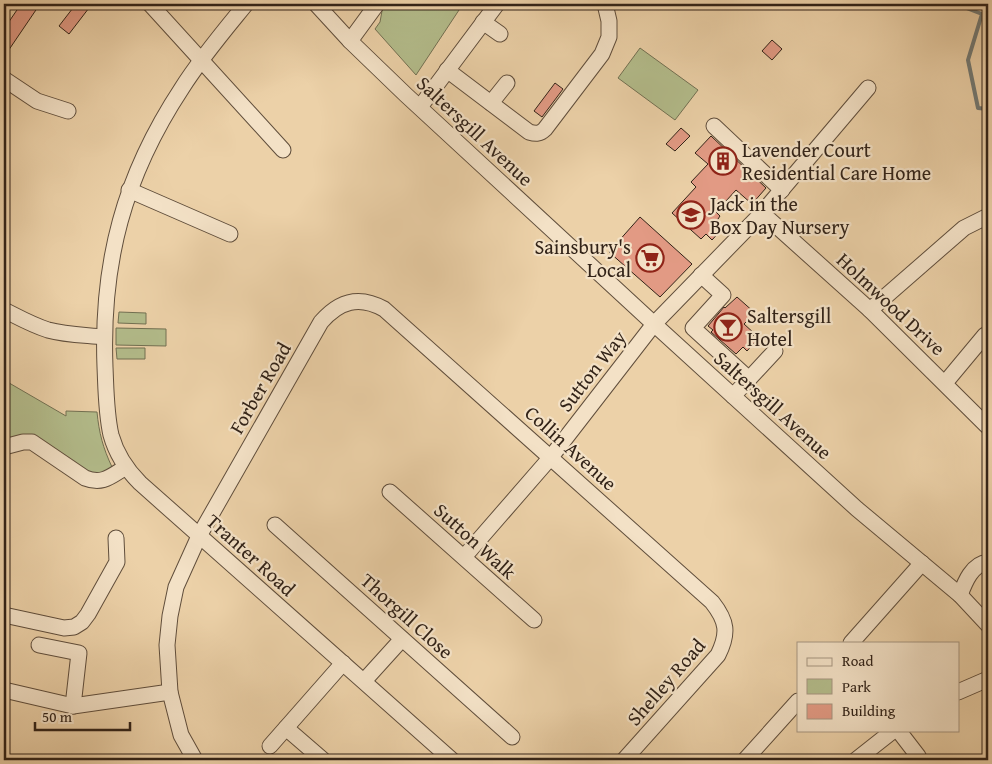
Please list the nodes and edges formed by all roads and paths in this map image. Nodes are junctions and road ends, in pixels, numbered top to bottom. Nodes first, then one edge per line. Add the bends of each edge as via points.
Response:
1 (150, 4) edge
2 (246, 4) edge
3 (316, 4) edge
4 (377, 4) edge
5 (497, 4) edge
6 (605, 4) edge
7 (483, 22) junction
8 (500, 34) dead end
9 (350, 41) junction
10 (202, 60) junction
11 (447, 70) junction
12 (4, 79) edge
13 (506, 83) dead end
14 (868, 88) dead end
15 (491, 104) junction
16 (420, 107) junction
17 (68, 111) dead end
18 (714, 126) dead end
19 (283, 150) dead end
20 (129, 190) junction
21 (782, 190) junction
22 (762, 213) junction
23 (988, 216) edge
24 (230, 234) dead end
25 (701, 275) junction
26 (384, 309) joint
27 (4, 310) edge
28 (870, 310) junction
29 (654, 324) junction
30 (988, 334) edge
31 (104, 336) junction
32 (775, 351) dead end
33 (749, 379) junction
34 (945, 383) junction
35 (733, 396) junction
36 (988, 427) edge
37 (4, 447) edge
38 (551, 457) junction
39 (126, 467) junction
40 (390, 492) dead end
41 (275, 525) dead end
42 (199, 536) junction
43 (116, 538) dead end
44 (464, 557) junction
45 (988, 562) edge
46 (922, 563) junction
47 (960, 595) junction
48 (4, 615) edge
49 (534, 620) dead end
50 (725, 623) joint
51 (988, 626) edge
52 (402, 639) junction
53 (852, 642) edge
54 (39, 645) dead end
55 (343, 663) junction
56 (988, 679) edge
57 (364, 681) junction
58 (4, 690) edge
59 (960, 691) edge
60 (170, 692) junction
61 (797, 702) edge
62 (73, 706) junction
63 (286, 728) junction
64 (891, 732) edge
65 (900, 732) edge
66 (512, 737) dead end
67 (270, 746) dead end
68 (857, 759) edge
69 (194, 760) edge
70 (323, 760) edge
71 (452, 760) edge
72 (624, 760) edge
73 (745, 760) edge
74 (920, 760) edge

1 - 10 street
2 - 10 street, Tranter Road
3 - 9 street, Saltersgill Avenue
4 - 9 street
5 - 7 street
6 - 15 street via 609,38 602,54 545,129 535,134 529,132
7 - 8 street
7 - 11 street
9 - 16 street, Saltersgill Avenue
10 - 19 street
10 - 20 street, Tranter Road via 162,119
11 - 15 street
11 - 16 street
12 - 17 street via 37,101
13 - 15 street
14 - 21 street, Sutton Way
16 - 29 street, Saltersgill Avenue
18 - 21 street
20 - 24 street
20 - 31 street, Tranter Road via 111,259
21 - 22 street, Sutton Way
22 - 25 street, Sutton Way
22 - 28 street, Holmwood Drive
23 - 28 street via 964,228
25 - 29 street, Sutton Way
25 - 33 street via 723,295 692,328
26 - 38 street, Collin Avenue
26 - 42 street, Forber Road via 364,301 352,302 329,312
27 - 31 street via 49,330
28 - 34 street, Holmwood Drive
29 - 35 street, Saltersgill Avenue
29 - 38 street, Sutton Way
30 - 34 street
31 - 39 street, Tranter Road via 108,412 112,435
32 - 33 street
33 - 35 street
34 - 36 street, Holmwood Drive
35 - 46 street, Saltersgill Avenue via 857,509
37 - 39 street via 32,442 93,481 102,481
38 - 44 street, Sutton Way
38 - 50 street, Collin Avenue via 712,602
39 - 42 street, Tranter Road
40 - 44 street, Sutton Walk
41 - 52 street, Thorgill Close
42 - 55 street, Tranter Road
42 - 60 street, Forber Road via 176,587 170,616 167,644
43 - 48 street via 117,562 82,622 64,628
44 - 49 street, Sutton Walk
45 - 47 street via 969,574
46 - 47 street, Saltersgill Avenue
46 - 53 street
47 - 51 street, Saltersgill Avenue
50 - 72 street, Shelley Road via 724,645 718,655
52 - 57 street
52 - 66 street, Thorgill Close
54 - 62 street via 79,653
55 - 57 street, Tranter Road
55 - 63 street
56 - 59 street
57 - 71 street, Tranter Road
58 - 62 street
60 - 62 street
60 - 69 street, Forber Road via 181,734
61 - 73 street
63 - 67 street
63 - 70 street
64 - 68 street
65 - 74 street

